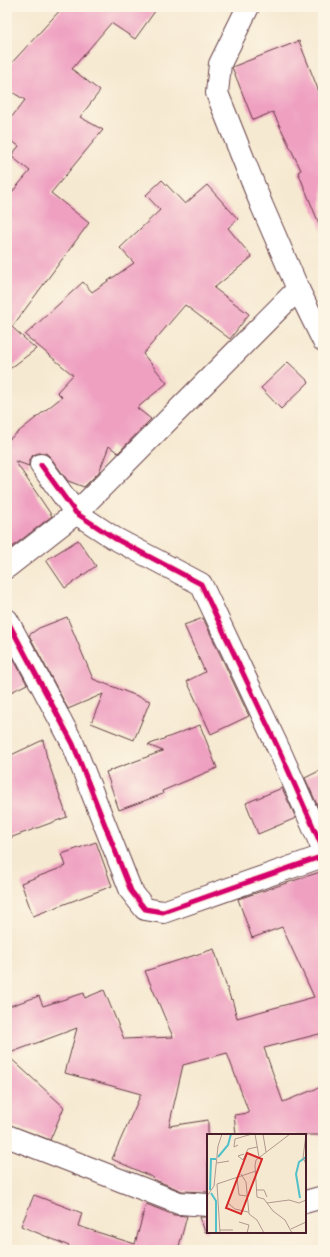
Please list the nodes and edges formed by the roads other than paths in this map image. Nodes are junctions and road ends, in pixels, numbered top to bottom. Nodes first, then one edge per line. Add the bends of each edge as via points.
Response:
1 (248, 7) edge
2 (298, 289) junction
3 (323, 340) edge
4 (42, 466) dead end
5 (76, 513) junction
6 (7, 567) edge
7 (7, 620) edge
8 (323, 849) edge
9 (323, 856) edge
10 (7, 1136) edge
11 (323, 1197) edge
12 (306, 1202) edge
13 (207, 1205) edge

1 - 2 street via 220,64 217,93
2 - 3 street
2 - 5 street
4 - 5 street
5 - 6 street
5 - 8 street via 114,538 201,584
7 - 9 street via 73,744 131,891 145,909 164,912
10 - 13 street via 179,1203
11 - 12 street

